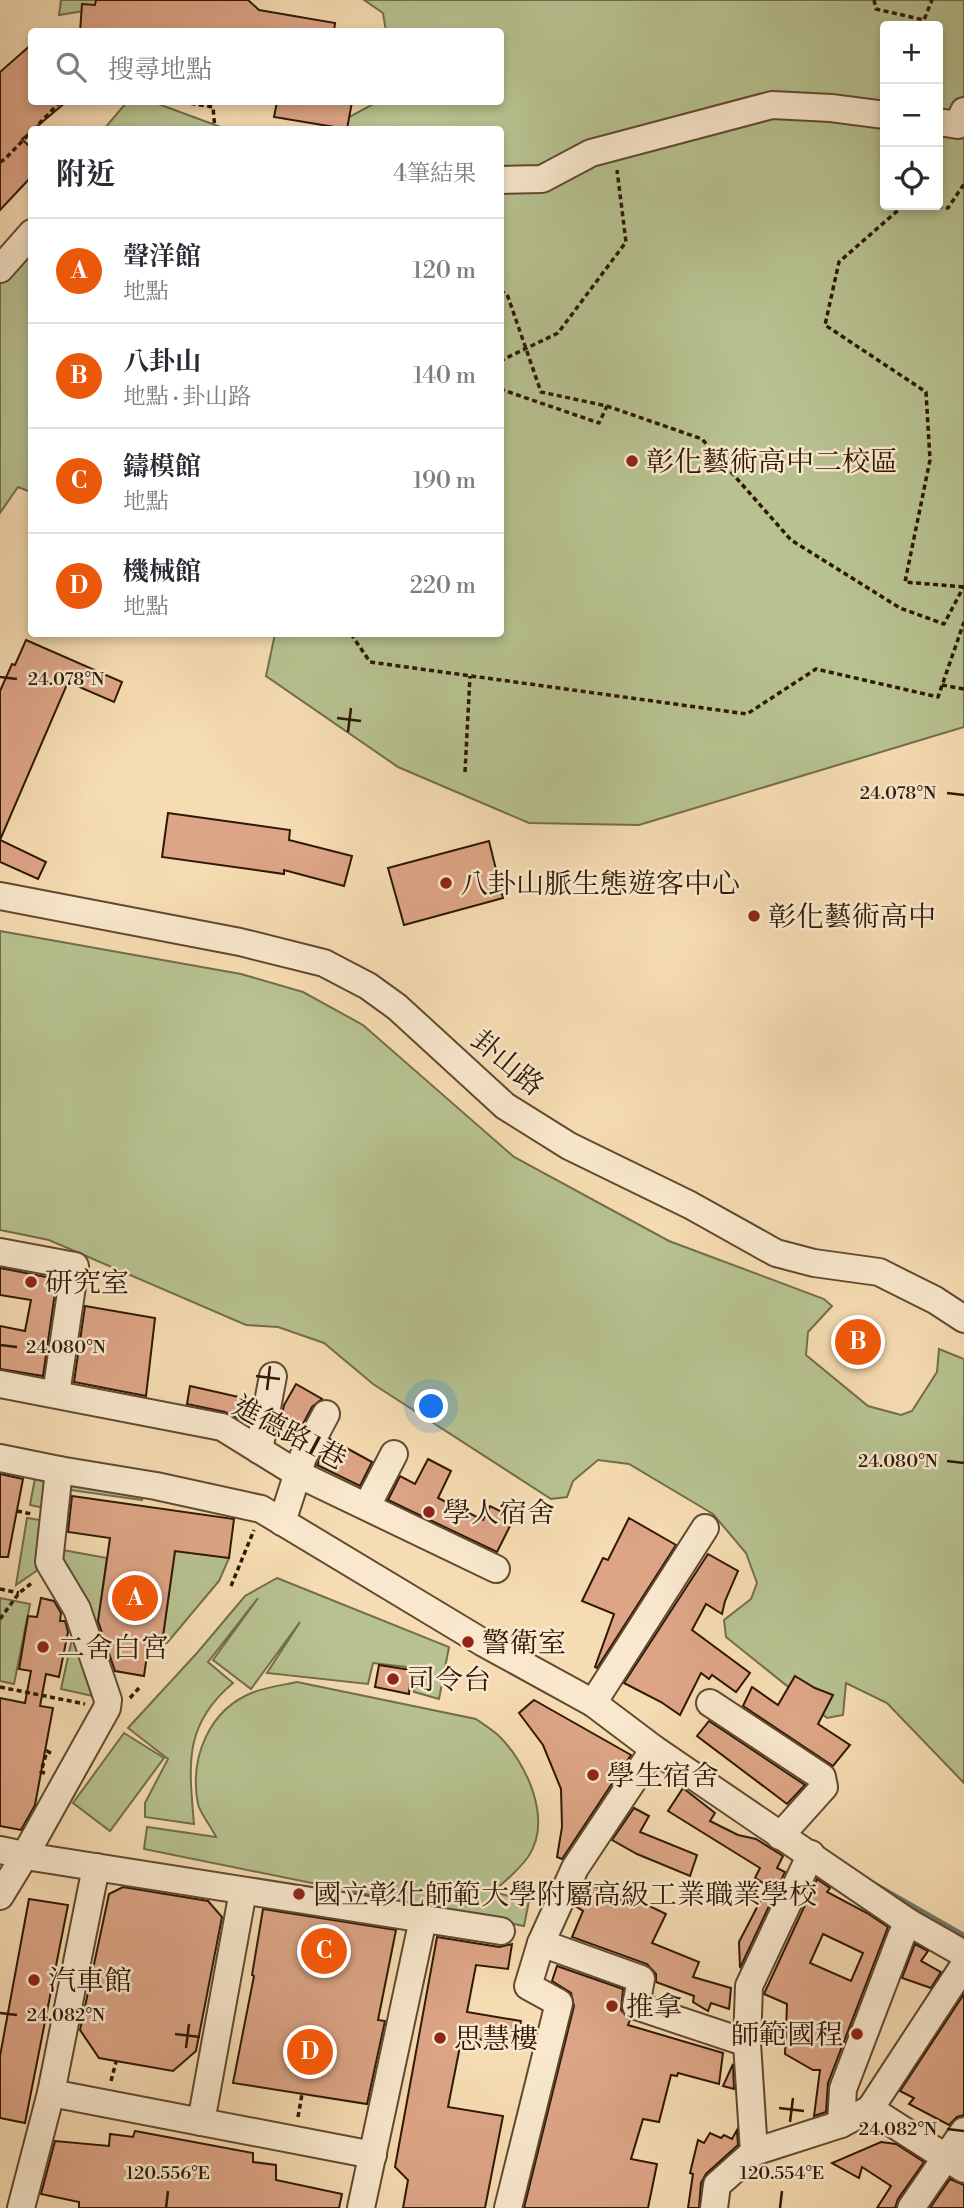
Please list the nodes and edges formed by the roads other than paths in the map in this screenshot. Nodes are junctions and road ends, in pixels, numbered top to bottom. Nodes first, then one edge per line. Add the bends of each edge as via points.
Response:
1 (964, 111) edge
2 (880, 114) edge
3 (943, 123) edge
4 (504, 180) edge
5 (28, 238) edge
6 (0, 269) edge
7 (0, 896) edge
8 (0, 1252) edge
9 (964, 1319) edge
10 (273, 1376) dead end
11 (0, 1384) edge
12 (56, 1394) junction
13 (326, 1413) dead end
14 (259, 1450) junction
15 (394, 1454) dead end
16 (0, 1458) edge
17 (59, 1470) junction
18 (298, 1474) junction
19 (367, 1506) junction
20 (272, 1515) junction
21 (705, 1528) dead end
22 (496, 1569) dead end
23 (593, 1703) junction
24 (710, 1703) dead end
25 (654, 1749) junction
26 (783, 1832) junction
27 (13, 1853) edge
28 (811, 1854) junction
29 (96, 1867) junction
30 (243, 1891) junction
31 (0, 1896) edge
32 (423, 1919) junction
33 (904, 1929) junction
34 (501, 1931) dead end
35 (541, 1942) junction
36 (962, 1962) edge
37 (747, 2043) junction
38 (51, 2093) junction
39 (870, 2109) junction
40 (201, 2122) junction
41 (841, 2124) junction
42 (964, 2131) edge
43 (754, 2152) junction
44 (373, 2155) junction
45 (956, 2163) edge
46 (22, 2208) edge
47 (361, 2208) edge
48 (508, 2208) edge
49 (714, 2208) edge
50 (911, 2208) edge

1 - 3 street via 958,125
2 - 4 street via 772,105 591,153 542,179
5 - 6 street
7 - 9 street, 卦山路 via 240,942 324,963 397,1007 505,1106 569,1146 776,1253 878,1272
8 - 12 street via 75,1266
10 - 14 street
11 - 12 street, 進德路1巷
12 - 14 street, 進德路1巷 via 222,1427
13 - 18 street
14 - 18 street, 進德路1巷
15 - 19 street
16 - 17 street
17 - 20 street via 156,1486
17 - 27 street via 49,1562 77,1609 108,1700
18 - 19 street, 進德路1巷
18 - 20 street
19 - 22 street, 進德路1巷
20 - 23 street
21 - 23 street
23 - 25 street
24 - 26 street via 822,1777 824,1787
25 - 26 street
25 - 35 street via 575,1868
26 - 28 street
27 - 29 street
27 - 31 street
28 - 33 street
28 - 37 street via 749,1986
29 - 30 street
29 - 38 street
30 - 32 street
30 - 40 street
32 - 34 street
32 - 44 street
33 - 36 street
33 - 41 street via 843,2090
35 - 37 street via 641,1979 636,2006
35 - 48 street via 528,1986 559,2003
36 - 39 street
37 - 43 street
38 - 40 street
38 - 46 street
39 - 41 street
39 - 45 street
40 - 44 street
41 - 43 street
42 - 45 street
43 - 49 street via 717,2185
44 - 47 street
45 - 50 street

